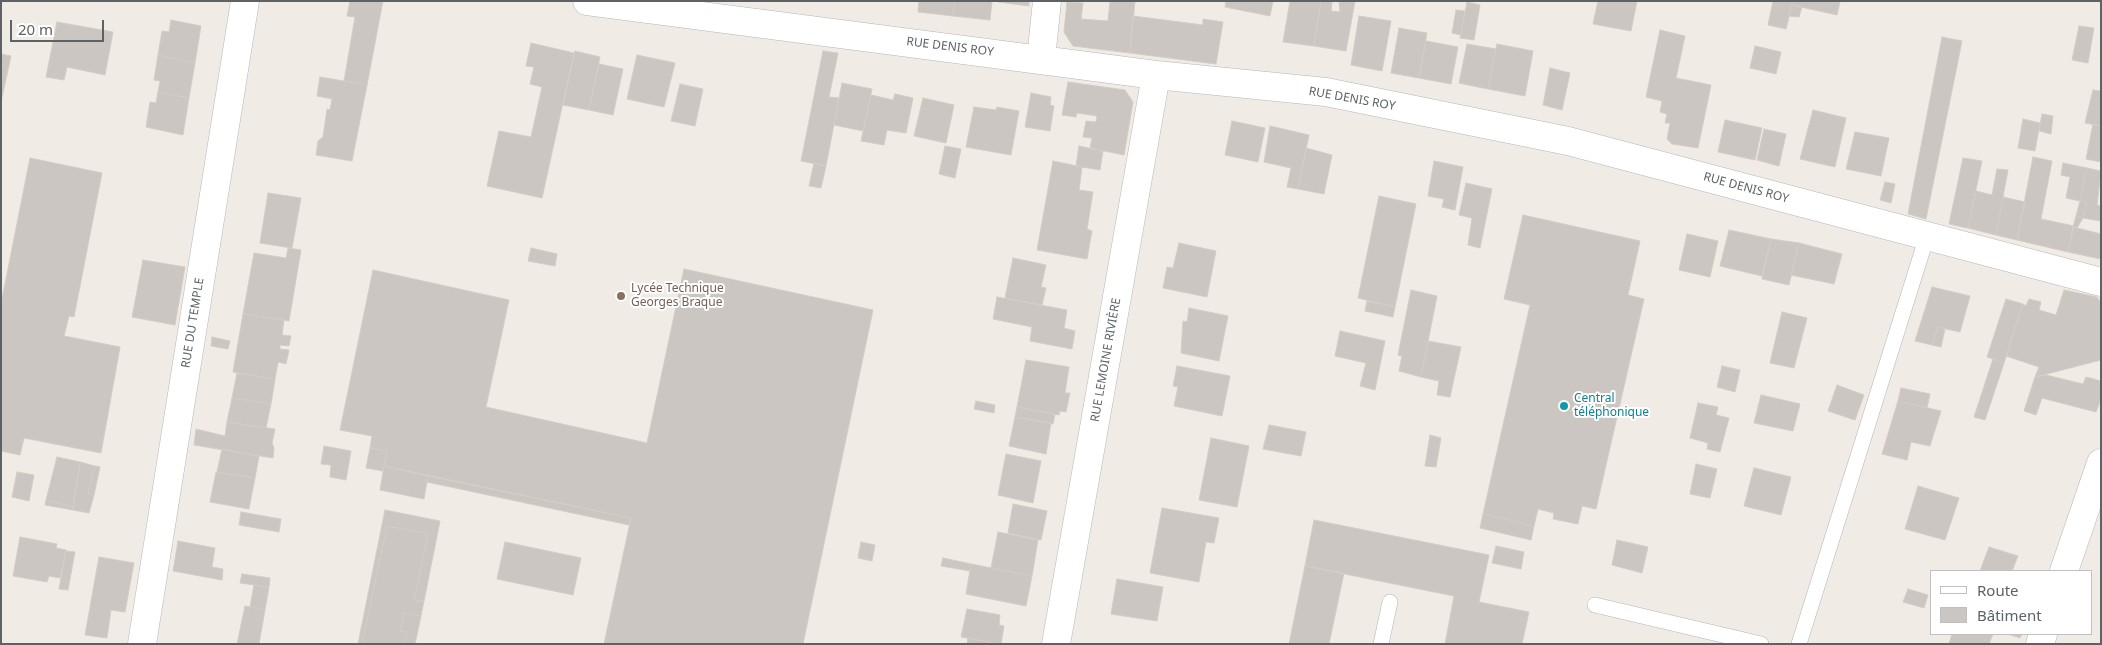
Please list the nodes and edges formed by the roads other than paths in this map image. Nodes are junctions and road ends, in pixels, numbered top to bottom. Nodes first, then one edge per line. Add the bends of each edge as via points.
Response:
1 (245, 1) edge
2 (587, 1) edge
3 (1048, 1) edge
4 (1041, 59) junction
5 (1156, 75) junction
6 (1927, 236) junction
7 (2101, 282) edge
8 (2101, 463) edge
9 (2064, 570) edge
10 (1390, 602) dead end
11 (1595, 605) dead end
12 (142, 644) edge
13 (1056, 644) edge
14 (1381, 644) edge
15 (1761, 644) edge
16 (1799, 644) edge

1 - 12 street, RUE DU TEMPLE
2 - 4 street, RUE DENIS ROY
3 - 4 street
4 - 5 street, RUE DENIS ROY
5 - 6 street, RUE DENIS ROY via 1326,92 1568,141
5 - 13 street, RUE LEMOINE RIVIÈRE
6 - 7 street, RUE DENIS ROY
6 - 16 lane
8 - 9 street
10 - 14 lane
11 - 15 lane

